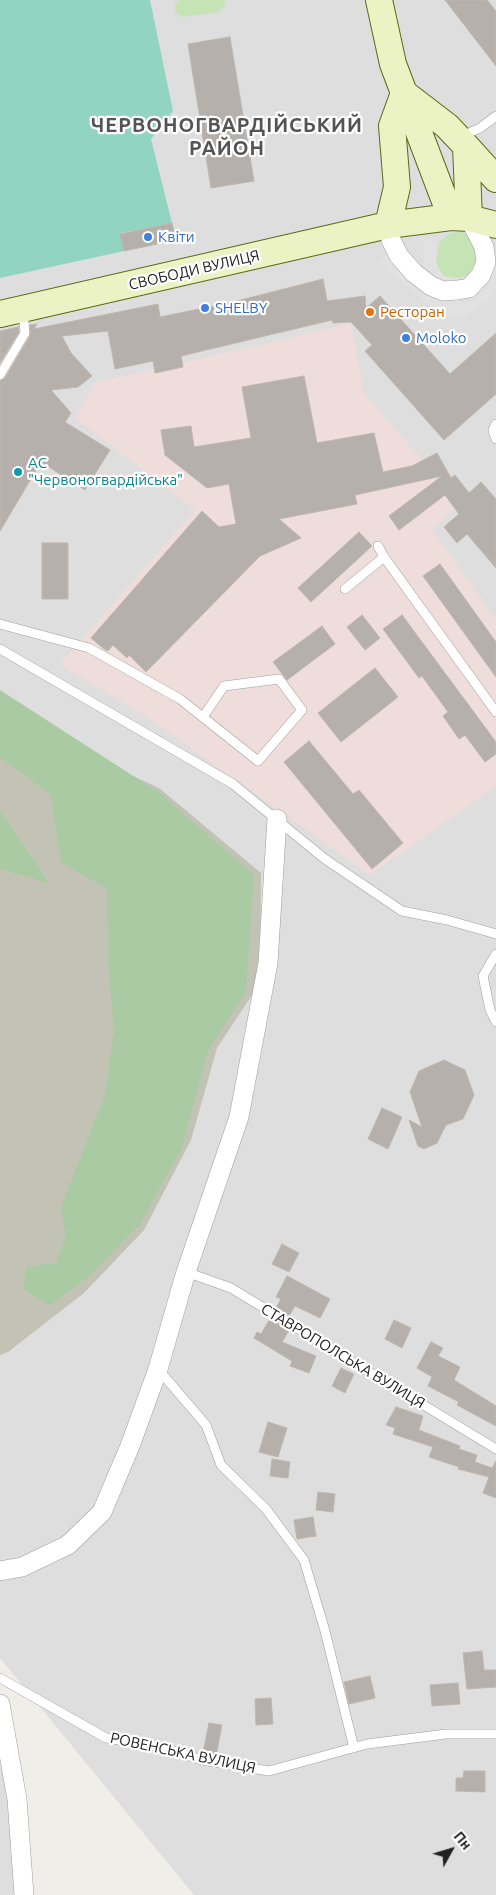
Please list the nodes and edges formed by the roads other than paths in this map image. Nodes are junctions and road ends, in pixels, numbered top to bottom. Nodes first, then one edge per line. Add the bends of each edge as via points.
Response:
1 (379, 0) edge
2 (404, 93) junction
3 (496, 116) edge
4 (462, 142) junction
5 (496, 179) edge
6 (460, 218) junction
7 (388, 225) junction
8 (496, 225) edge
9 (11, 312) edge
10 (0, 374) edge
11 (496, 424) edge
12 (496, 439) edge
13 (378, 546) dead end
14 (384, 557) junction
15 (345, 589) dead end
16 (0, 624) edge
17 (0, 649) edge
18 (496, 712) edge
19 (203, 717) junction
20 (277, 819) junction
21 (496, 934) edge
22 (496, 954) edge
23 (496, 1022) edge
24 (186, 1272) junction
25 (158, 1368) junction
26 (496, 1449) edge
27 (0, 1570) edge
28 (0, 1678) edge
29 (0, 1704) edge
30 (496, 1734) edge
31 (354, 1748) junction
32 (24, 1895) edge

1 - 2 street via 393,64
2 - 4 street via 447,126
2 - 6 street
2 - 7 street via 392,126 398,187
3 - 4 lane
4 - 5 street
4 - 6 street
6 - 7 street, СВОБОДИ ВУЛИЦЯ
6 - 7 street via 484,247 486,262 481,275 469,288 458,290 443,291 414,273 399,256
6 - 8 street
7 - 9 street, СВОБОДИ ВУЛИЦЯ
9 - 10 lane via 26,333
11 - 12 lane via 493,430
13 - 14 lane
14 - 15 lane
14 - 18 lane
16 - 19 lane via 89,648 180,699
17 - 20 lane via 234,784
19 - 19 lane via 258,761 302,710 279,679 224,686
20 - 21 lane via 325,859 402,911
20 - 24 street via 268,963 239,1117
22 - 23 lane via 483,976 490,1010
24 - 25 street
24 - 26 lane, СТАВРОПОЛСЬКА ВУЛИЦЯ via 231,1288
25 - 27 street via 102,1512 68,1545 22,1567
25 - 31 lane via 206,1425 221,1465 266,1509 304,1560
28 - 31 lane, РОВЕНСЬКА ВУЛИЦЯ via 106,1738 158,1746 202,1760 269,1771
29 - 32 street via 16,1800
30 - 31 lane, РОВЕНСЬКА ВУЛИЦЯ via 446,1734

